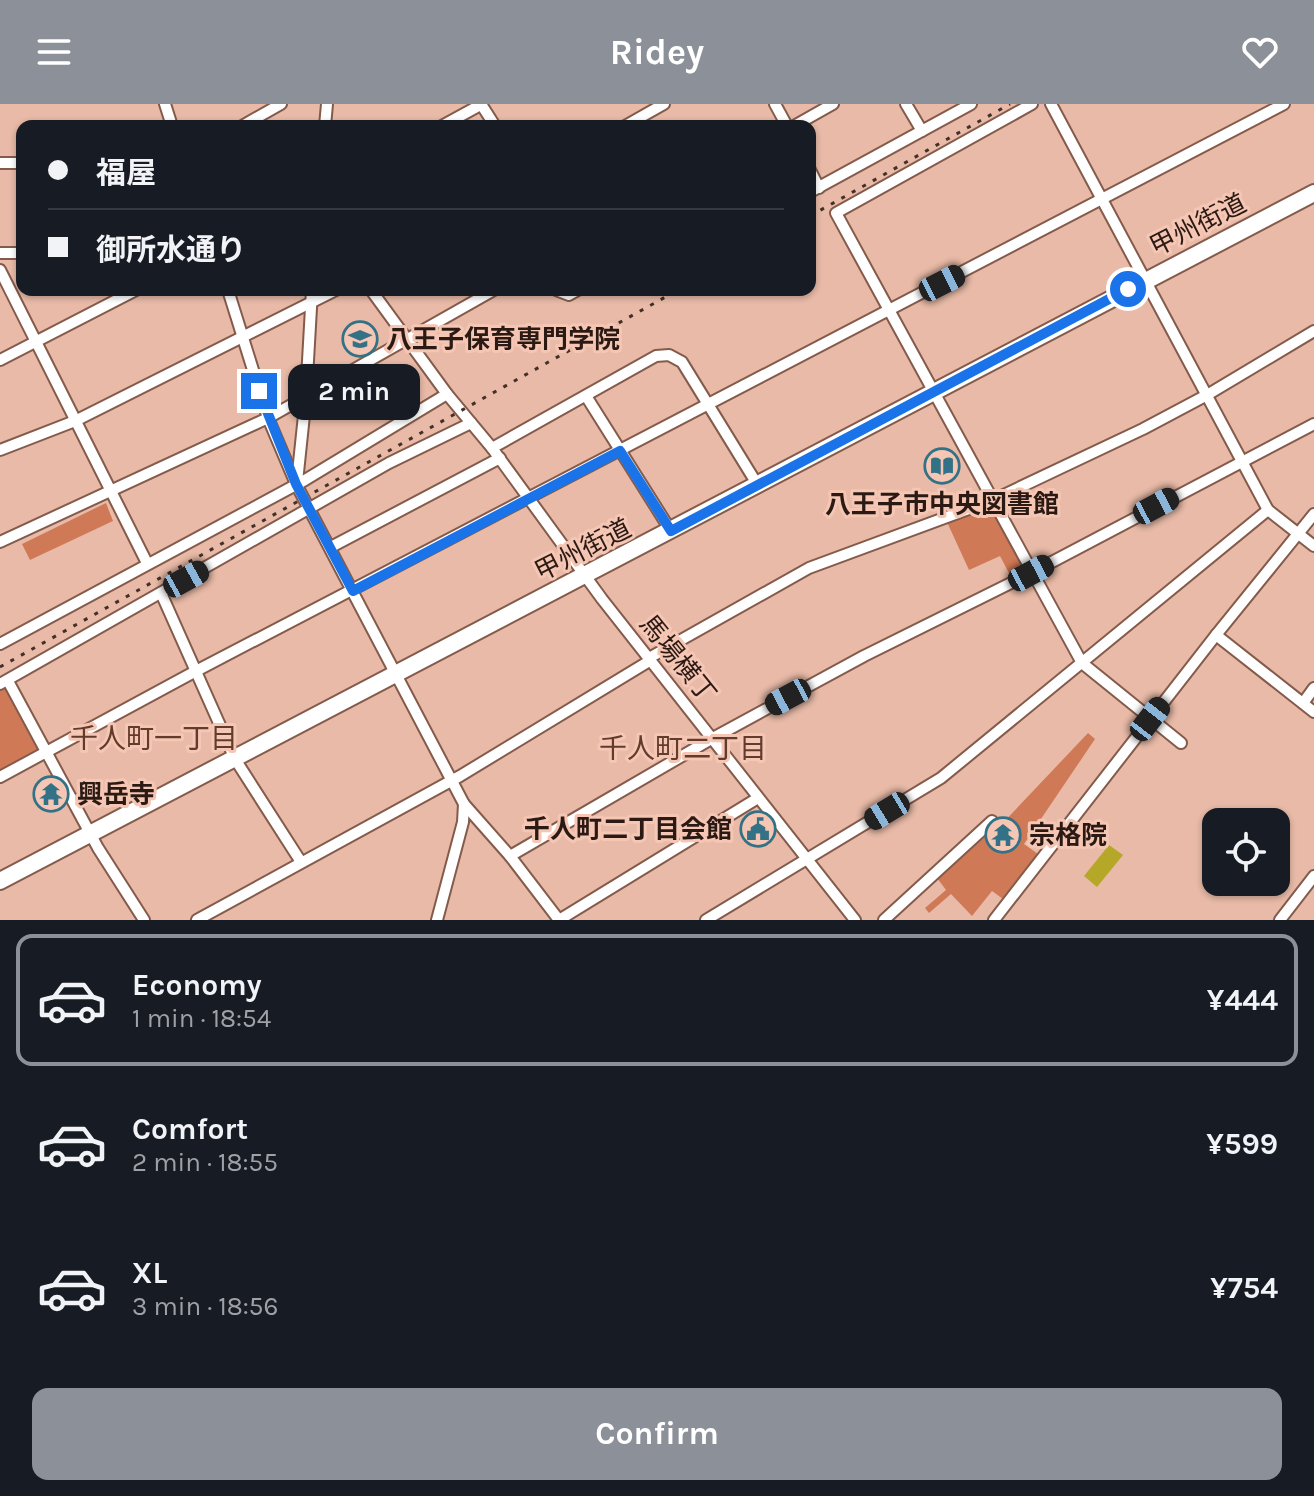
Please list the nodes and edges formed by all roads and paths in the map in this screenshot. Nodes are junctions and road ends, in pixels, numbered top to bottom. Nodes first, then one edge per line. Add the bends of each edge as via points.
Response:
1 (281, 104) edge
2 (481, 104) edge
3 (664, 104) edge
4 (833, 104) edge
5 (906, 104) edge
6 (971, 104) edge
7 (1032, 104) edge
8 (1051, 104) edge
9 (1284, 104) edge
10 (253, 120) edge
11 (453, 120) edge
12 (636, 120) edge
13 (805, 120) edge
14 (922, 131) junction
15 (816, 189) edge
16 (1314, 193) edge
17 (1101, 199) junction
18 (0, 270) edge
19 (1145, 280) junction
20 (124, 296) edge
21 (230, 296) edge
22 (312, 296) edge
23 (375, 296) edge
24 (483, 296) edge
25 (889, 310) junction
26 (1314, 331) edge
27 (242, 336) junction
28 (407, 339) junction
29 (36, 342) junction
30 (0, 360) edge
31 (934, 393) junction
32 (447, 394) junction
33 (1207, 395) junction
34 (306, 396) junction
35 (586, 396) junction
36 (708, 405) junction
37 (268, 418) junction
38 (75, 421) junction
39 (471, 423) junction
40 (1314, 424) edge
41 (492, 448) junction
42 (0, 450) edge
43 (620, 451) junction
44 (500, 458) junction
45 (1242, 460) junction
46 (296, 484) junction
47 (757, 484) junction
48 (111, 491) junction
49 (529, 498) junction
50 (993, 500) junction
51 (311, 509) junction
52 (1268, 510) junction
53 (1314, 514) edge
54 (671, 531) junction
55 (1298, 534) junction
56 (0, 542) edge
57 (1314, 546) edge
58 (331, 547) junction
59 (147, 563) junction
60 (1031, 573) junction
61 (586, 575) junction
62 (353, 591) junction
63 (161, 593) junction
64 (1216, 635) junction
65 (0, 644) edge
66 (650, 659) junction
67 (1082, 663) junction
68 (196, 671) junction
69 (395, 674) junction
70 (4, 682) edge
71 (1314, 688) edge
72 (1303, 703) junction
73 (1314, 712) edge
74 (1150, 719) junction
75 (713, 738) junction
76 (1181, 743) dead end
77 (46, 753) junction
78 (235, 759) junction
79 (0, 777) edge
80 (451, 780) junction
81 (758, 798) junction
82 (464, 804) junction
83 (992, 821) dead end
84 (91, 833) junction
85 (510, 856) junction
86 (806, 859) junction
87 (301, 862) junction
88 (1314, 876) edge
89 (0, 881) edge
90 (144, 920) edge
91 (197, 920) edge
92 (437, 920) edge
93 (559, 920) edge
94 (706, 920) edge
95 (855, 920) edge
96 (884, 920) edge
97 (994, 920) edge
98 (1280, 920) edge

1 - 10 street
2 - 11 street
3 - 12 street
4 - 13 street
5 - 14 street
6 - 14 street
7 - 25 street via 836,213
8 - 17 street
9 - 17 street
14 - 15 street
16 - 19 highway, 甲州街道
17 - 19 street
17 - 25 street
18 - 29 street
19 - 31 highway, 甲州街道
19 - 33 street
20 - 29 street
21 - 27 street
22 - 27 street
22 - 34 street
23 - 28 street, 馬場横丁
24 - 28 street
25 - 31 street
25 - 36 street
26 - 33 street
27 - 37 street
27 - 38 street
28 - 32 street, 馬場横丁
28 - 34 street
29 - 30 street
29 - 38 street
31 - 47 highway, 甲州街道
31 - 50 street
32 - 39 street, 馬場横丁
32 - 46 street
33 - 45 street
33 - 50 street
34 - 37 street
34 - 46 street
35 - 36 street via 663,355 682,362
35 - 41 street
35 - 43 street
36 - 43 street
36 - 47 street
37 - 46 street
37 - 48 street
38 - 42 street
38 - 48 street
39 - 41 street, 馬場横丁
39 - 51 street
40 - 45 street
41 - 44 street, 馬場横丁
43 - 49 street
43 - 54 street
44 - 49 street, 馬場横丁
44 - 58 street
45 - 52 street
45 - 60 street
46 - 51 street
46 - 59 street
47 - 54 highway, 甲州街道
48 - 56 street
48 - 59 street
49 - 61 street, 馬場横丁
49 - 62 street
50 - 60 street
50 - 66 street via 809,568
51 - 58 street
51 - 63 street
52 - 55 street
52 - 67 street
53 - 55 street
54 - 61 highway, 甲州街道
55 - 57 street
55 - 64 street
58 - 62 street
59 - 65 street
60 - 67 street
60 - 75 street
61 - 66 street, 馬場横丁
61 - 69 highway, 甲州街道
62 - 68 street
62 - 69 street
63 - 68 street
63 - 70 street
64 - 72 street
64 - 74 street
66 - 75 street, 馬場横丁
66 - 80 street
67 - 74 street
67 - 86 street via 941,778
68 - 77 street
68 - 78 street
69 - 78 highway, 甲州街道
69 - 80 street
70 - 77 street
71 - 72 street
72 - 73 street
74 - 76 street
74 - 97 street
75 - 81 street, 馬場横丁
75 - 85 street
77 - 79 street
77 - 84 street
78 - 84 highway, 甲州街道
78 - 87 street
80 - 82 street
80 - 87 street
81 - 86 street, 馬場横丁
81 - 93 street
82 - 85 street
82 - 92 street
83 - 96 street
84 - 89 highway, 甲州街道
84 - 90 street
85 - 93 street
86 - 94 street
86 - 95 street, 馬場横丁
87 - 91 street
88 - 98 street

